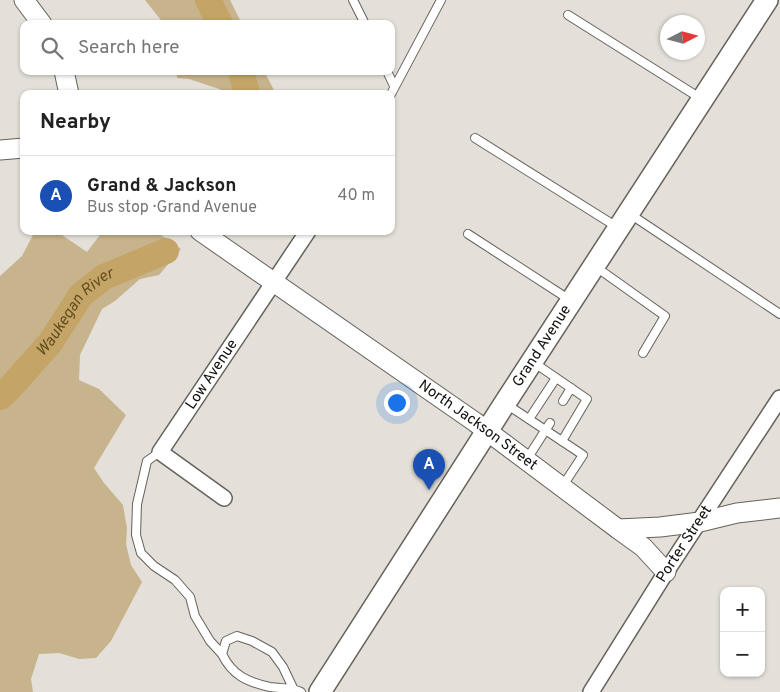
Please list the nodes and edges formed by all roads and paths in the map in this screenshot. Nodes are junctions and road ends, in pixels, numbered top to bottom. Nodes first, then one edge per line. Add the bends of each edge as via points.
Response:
1 (24, 0) edge
2 (353, 0) edge
3 (441, 0) edge
4 (767, 0) edge
5 (568, 15) dead end
6 (39, 20) edge
7 (362, 20) edge
8 (65, 75) edge
9 (388, 75) edge
10 (68, 90) edge
11 (392, 90) edge
12 (702, 99) junction
13 (475, 138) dead end
14 (20, 148) edge
15 (0, 150) edge
16 (623, 221) junction
17 (468, 234) dead end
18 (206, 235) edge
19 (305, 235) edge
20 (594, 266) junction
21 (275, 283) junction
22 (571, 301) junction
23 (780, 314) edge
24 (643, 353) dead end
25 (532, 361) junction
26 (556, 378) junction
27 (571, 388) junction
28 (780, 398) edge
29 (563, 401) dead end
30 (505, 403) junction
31 (528, 419) junction
32 (550, 423) dead end
33 (545, 430) junction
34 (487, 431) junction
35 (562, 441) junction
36 (160, 452) junction
37 (526, 460) junction
38 (562, 487) junction
39 (224, 498) dead end
40 (780, 508) edge
41 (700, 522) junction
42 (618, 528) junction
43 (666, 572) junction
44 (222, 654) junction
45 (293, 688) junction
46 (301, 692) edge
47 (320, 692) edge
48 (591, 692) edge

1 - 6 street
2 - 7 lane
3 - 11 lane
4 - 12 main road, Grand Avenue
5 - 12 lane
8 - 10 street
9 - 11 lane
12 - 16 main road, Grand Avenue
13 - 16 lane
14 - 15 street
16 - 20 main road, Grand Avenue
16 - 23 lane
17 - 22 lane
18 - 21 street, North Jackson Street
19 - 21 street, Low Avenue
20 - 22 main road, Grand Avenue
20 - 24 lane via 665,316
21 - 34 street, North Jackson Street
21 - 36 street, Low Avenue
22 - 25 main road, Grand Avenue
25 - 26 lane
25 - 30 main road, Grand Avenue
26 - 27 lane
26 - 31 lane
27 - 29 lane
27 - 35 lane via 588,399
28 - 41 street, Porter Street
30 - 31 lane
30 - 34 main road, Grand Avenue
31 - 33 lane
32 - 33 lane
33 - 35 lane
33 - 37 lane
34 - 37 street, North Jackson Street
34 - 47 main road, Grand Avenue
35 - 38 lane via 583,455
36 - 39 street
36 - 44 lane via 147,461 137,504 136,535 140,553 175,580 190,597 195,616
37 - 38 street, North Jackson Street
38 - 42 street, North Jackson Street
40 - 41 street
41 - 42 street
41 - 43 street, Porter Street
42 - 43 street, North Jackson Street via 643,547
43 - 48 street, Porter Street
44 - 45 lane via 228,666 240,677 270,687
44 - 45 lane via 226,641 237,636 252,641 272,652
45 - 46 lane

